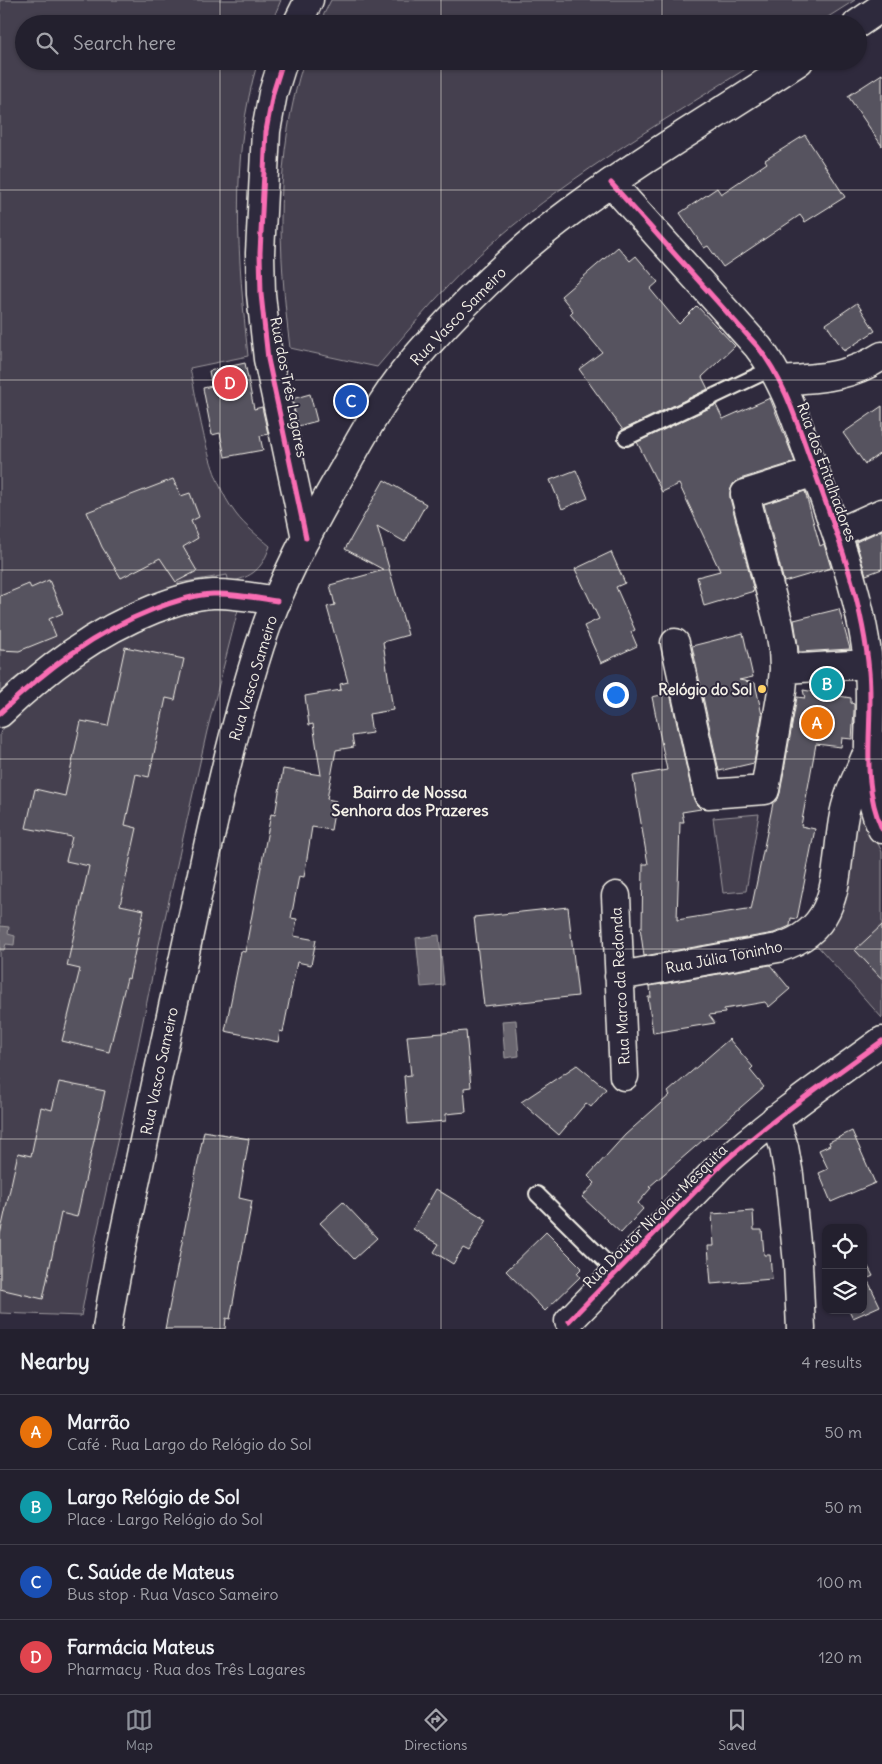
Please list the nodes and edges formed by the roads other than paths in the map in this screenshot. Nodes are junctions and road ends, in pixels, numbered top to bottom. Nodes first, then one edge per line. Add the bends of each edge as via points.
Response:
1 (308, 0) edge
2 (882, 7) edge
3 (301, 15) edge
4 (867, 17) edge
5 (280, 70) edge
6 (785, 70) edge
7 (611, 183) junction
8 (882, 356) edge
9 (777, 375) junction
10 (626, 438) dead end
11 (815, 472) junction
12 (882, 513) edge
13 (837, 533) junction
14 (306, 538) junction
15 (277, 601) junction
16 (675, 643) dead end
17 (868, 664) junction
18 (784, 669) junction
19 (0, 713) edge
20 (868, 750) junction
21 (882, 829) edge
22 (616, 896) dead end
23 (619, 976) junction
24 (882, 1041) edge
25 (624, 1076) dead end
26 (775, 1119) junction
27 (537, 1194) dead end
28 (617, 1273) junction
29 (569, 1322) dead end
30 (107, 1329) edge
31 (801, 1329) edge

1 - 3 street
2 - 4 street
5 - 14 street, Rua dos Três Lagares via 266,131 261,302 268,359
6 - 7 street, Rua Vasco Sameiro
7 - 9 street, Rua dos Entalhadores via 758,347
7 - 14 street, Rua Vasco Sameiro via 567,214 513,260 424,348 374,418
8 - 9 street via 848,373 832,376
9 - 10 lane
9 - 11 street, Rua dos Entalhadores
11 - 13 street, Rua dos Entalhadores
11 - 18 street via 745,494 779,625
12 - 13 street
13 - 17 street, Rua dos Entalhadores via 859,612
14 - 15 street, Rua Vasco Sameiro
15 - 19 street via 238,595 190,596 135,616 71,652
15 - 30 street, Rua Vasco Sameiro via 236,728 159,1070
16 - 18 street via 708,794 765,790
17 - 18 street
17 - 20 street, Rua dos Entalhadores
20 - 21 street, Rua dos Entalhadores via 869,788
20 - 23 street, Rua Júlia Toninho via 845,810 831,901 813,929 796,942 778,948
22 - 23 street, Rua Marco da Redonda
23 - 25 street, Rua Marco da Redonda
24 - 26 street, Rua Doutor Nicolau Mesquita
26 - 28 street, Rua Doutor Nicolau Mesquita via 721,1165
26 - 31 street via 789,1174
27 - 28 lane
28 - 29 street, Rua Doutor Nicolau Mesquita

